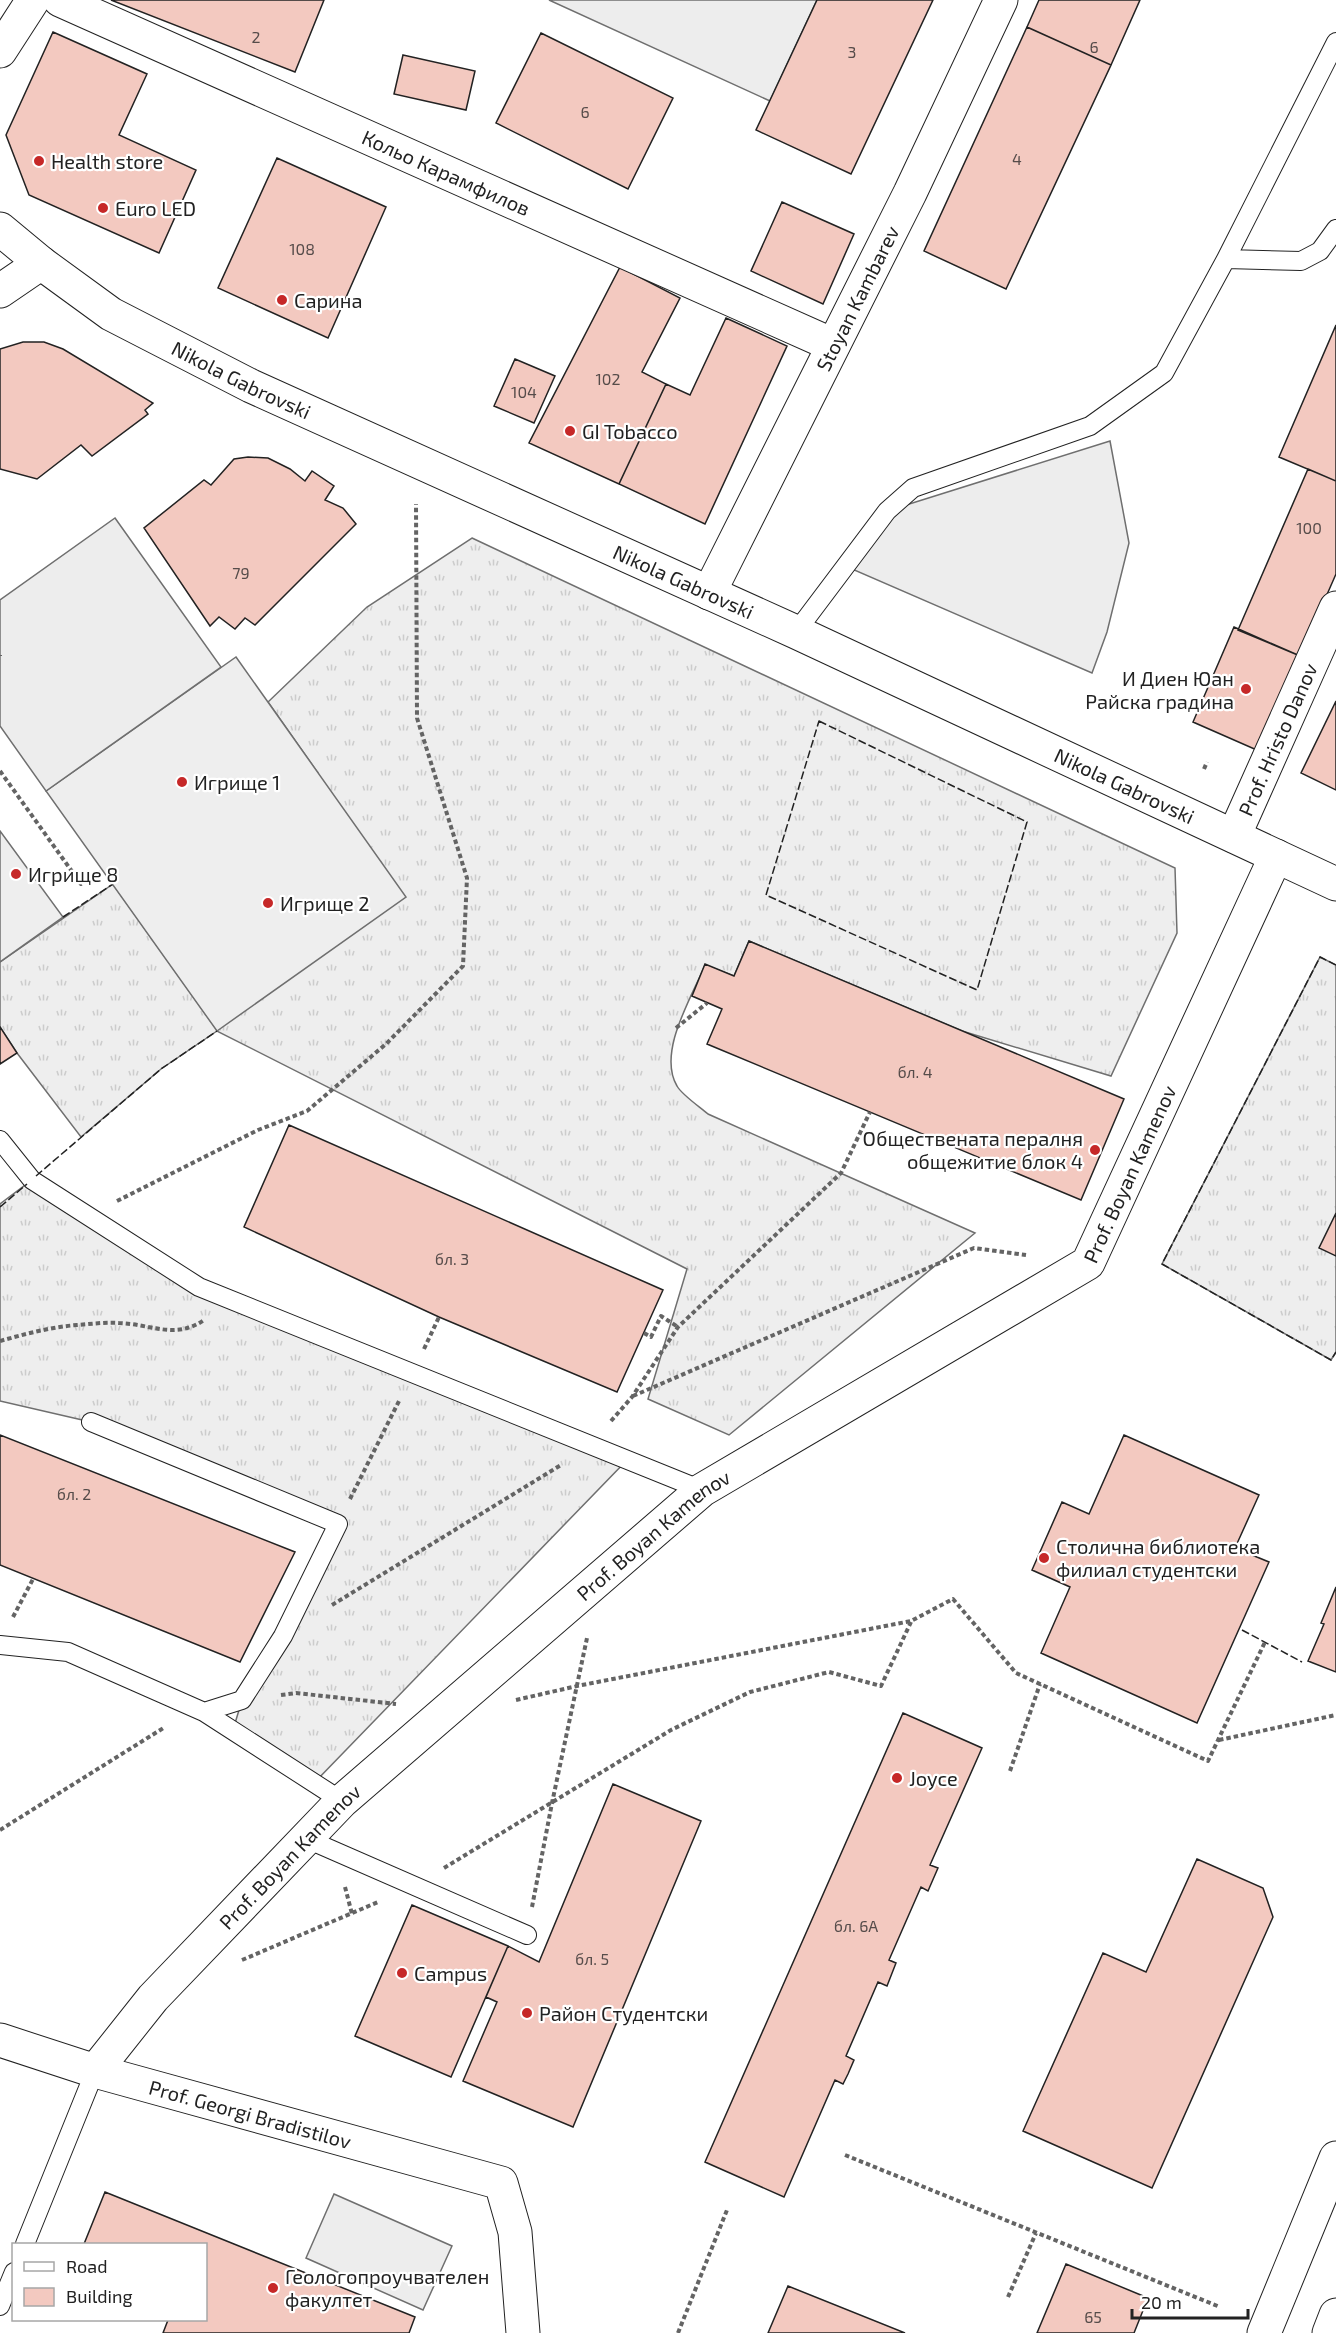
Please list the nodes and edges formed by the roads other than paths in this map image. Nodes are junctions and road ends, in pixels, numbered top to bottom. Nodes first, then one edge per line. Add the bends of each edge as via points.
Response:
1 (33, 0) edge
2 (60, 0) edge
3 (1001, 0) edge
4 (1336, 42) edge
5 (0, 51) edge
6 (0, 229) edge
7 (1336, 229) edge
8 (1226, 259) junction
9 (41, 263) junction
10 (0, 291) edge
11 (833, 345) junction
12 (709, 593) junction
13 (1336, 608) edge
14 (796, 633) junction
15 (1234, 836) junction
16 (1276, 856) junction
17 (1336, 884) edge
18 (0, 1140) edge
19 (92, 1422) dead end
20 (702, 1490) junction
21 (0, 1645) edge
22 (204, 1712) junction
23 (342, 1802) junction
24 (307, 1839) junction
25 (527, 1935) road end
26 (0, 2040) edge
27 (95, 2071) junction
28 (1336, 2158) edge
29 (25, 2243) edge
30 (12, 2277) edge
31 (0, 2306) edge
32 (1336, 2315) edge
33 (523, 2333) edge
34 (1264, 2333) edge
35 (1329, 2333) edge

1 - 5 street
2 - 11 street, Кольо Карамфилов
3 - 11 street, Stoyan Kambarev
4 - 8 lane
6 - 9 street, Nikola Gabrovski
7 - 8 lane via 1320,251 1301,261
8 - 14 lane via 1164,373 1090,426 913,488 887,511
9 - 10 street
9 - 12 street, Nikola Gabrovski via 111,314 251,386
11 - 12 street, Stoyan Kambarev
12 - 14 street, Nikola Gabrovski
13 - 15 street, Prof. Hristo Danov
14 - 15 street, Nikola Gabrovski
15 - 16 street, Nikola Gabrovski
16 - 17 street, Nikola Gabrovski
16 - 20 street, Prof. Boyan Kamenov via 1088,1263
18 - 20 lane via 32,1180 199,1287
19 - 22 lane via 338,1524 283,1636 242,1700
20 - 23 street, Prof. Boyan Kamenov
21 - 22 lane via 68,1652
22 - 23 lane
23 - 24 street, Prof. Boyan Kamenov
24 - 25 lane
24 - 27 street, Prof. Boyan Kamenov via 153,1998
26 - 27 street, Prof. Georgi Bradistilov
27 - 29 lane, Prof. Boyan Kamenov
27 - 33 street, Prof. Georgi Bradistilov via 501,2183 516,2232
28 - 34 street
30 - 31 lane
32 - 35 street

